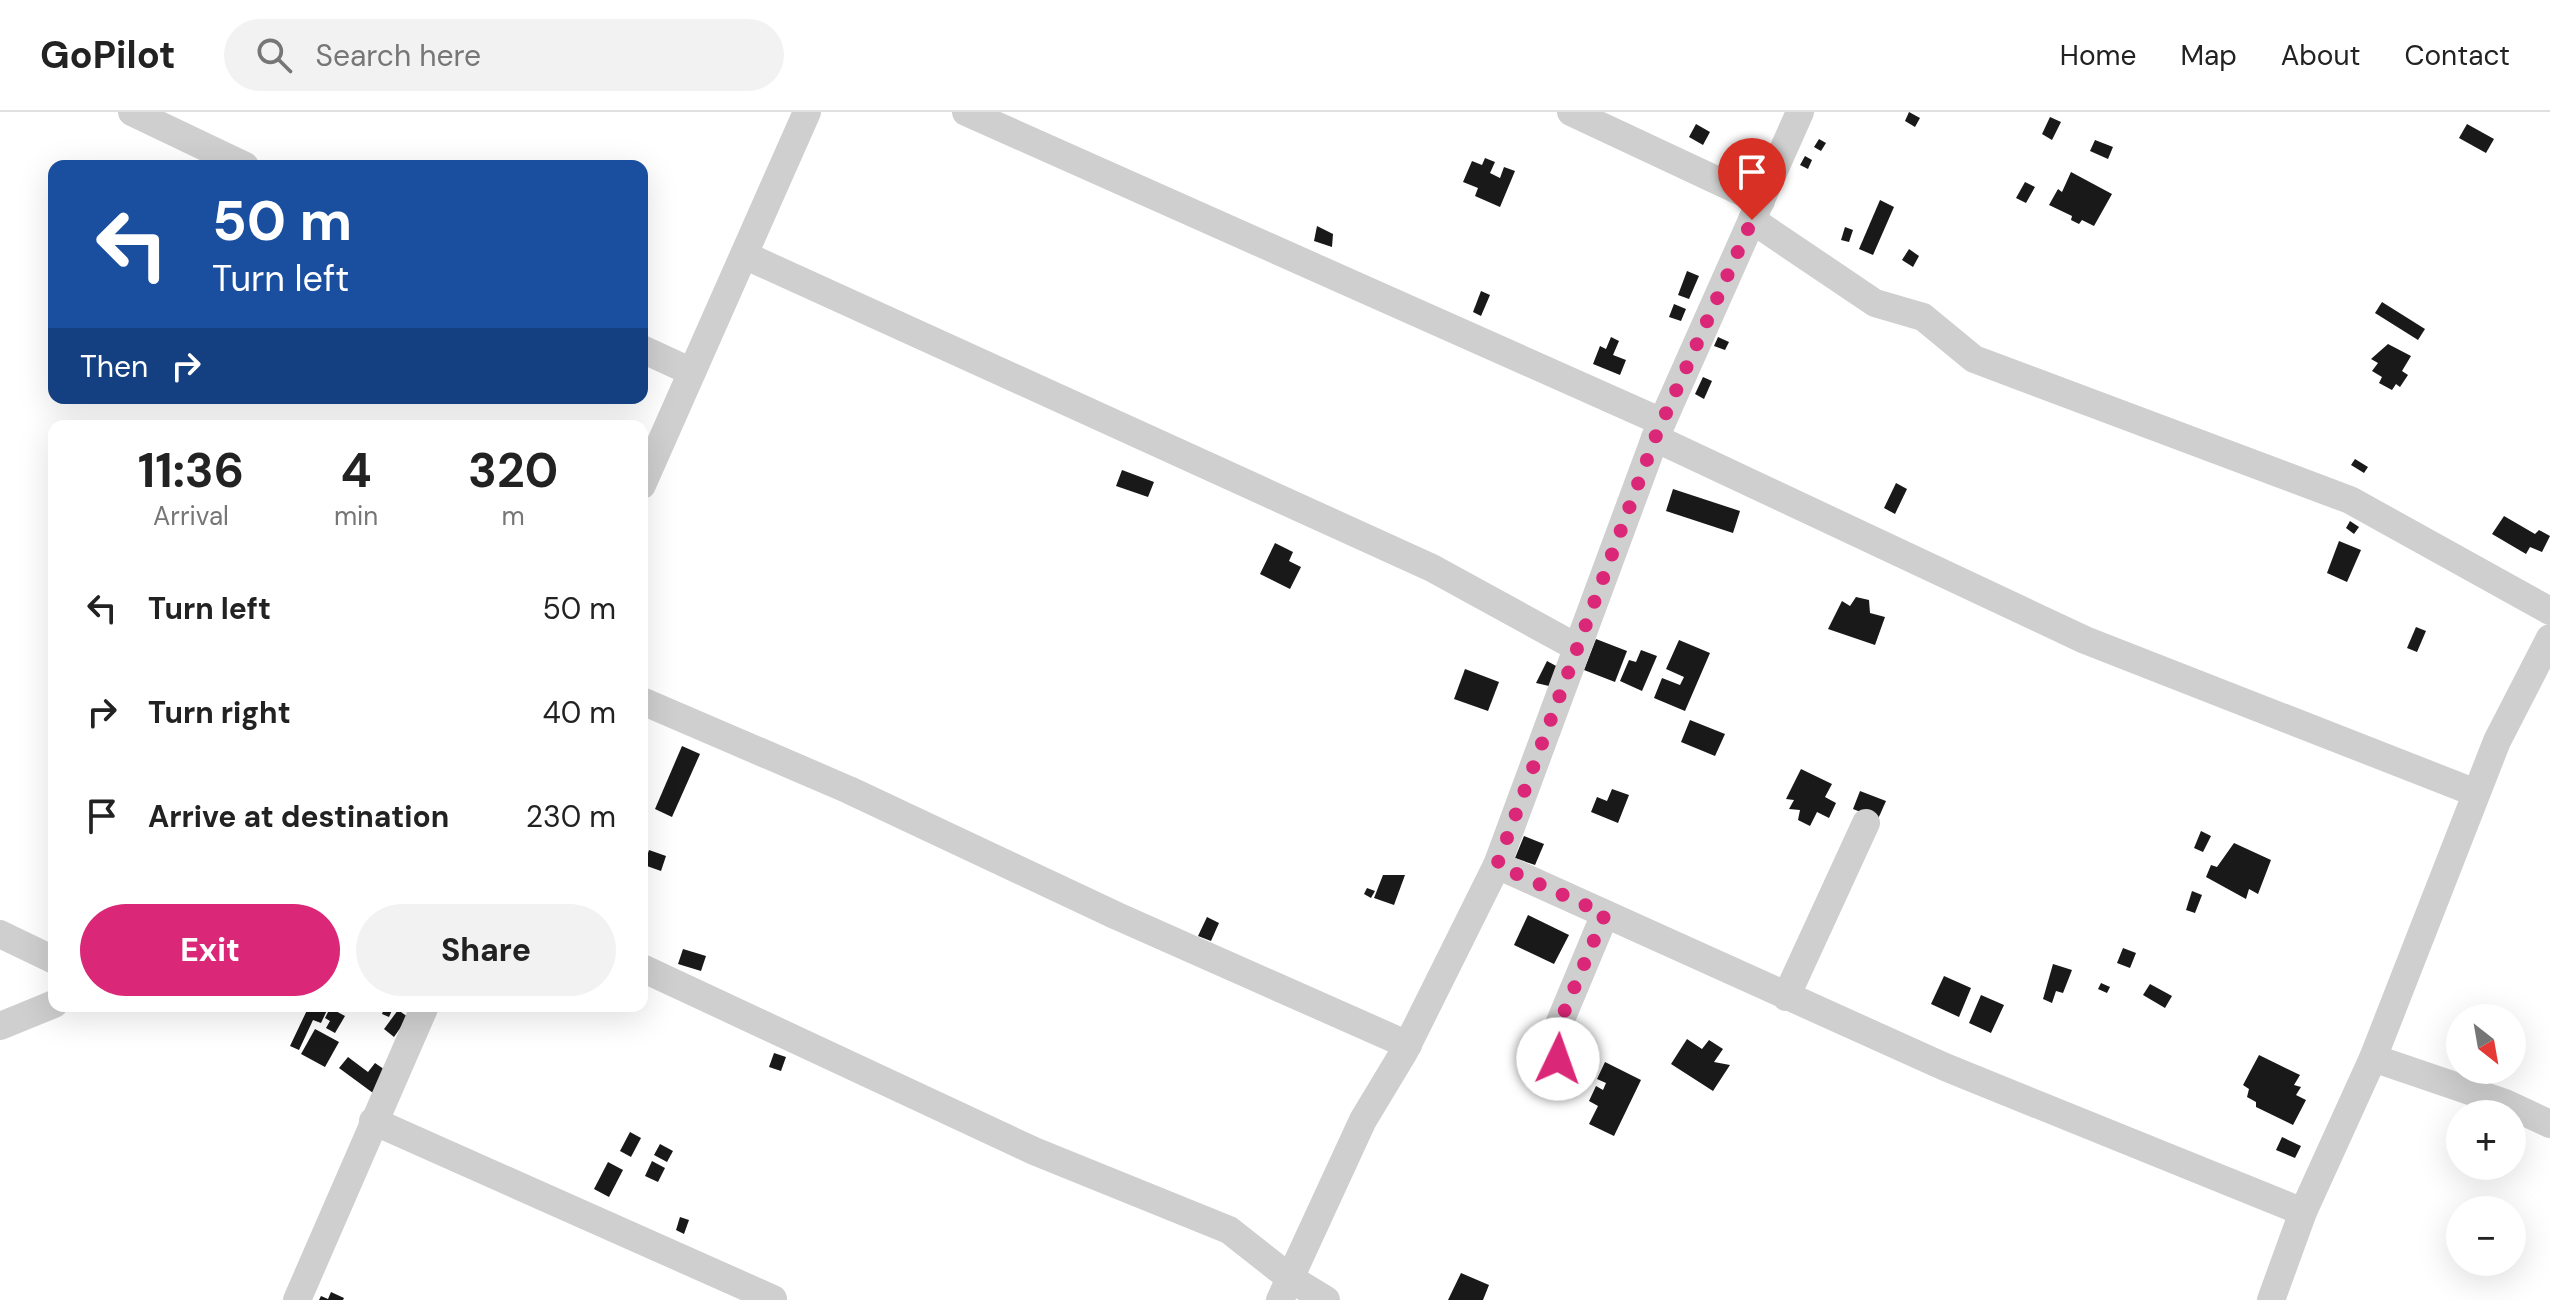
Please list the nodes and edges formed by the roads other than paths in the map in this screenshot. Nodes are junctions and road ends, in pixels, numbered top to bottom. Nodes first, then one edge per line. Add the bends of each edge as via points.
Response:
1 (132, 112) edge
2 (807, 112) edge
3 (966, 112) edge
4 (1571, 112) edge
5 (1800, 112) edge
6 (232, 160) edge
7 (1756, 211) junction
8 (744, 255) junction
9 (648, 352) edge
10 (692, 372) junction
11 (1658, 430) junction
12 (648, 471) edge
13 (2550, 611) edge
14 (1576, 647) junction
15 (2548, 647) edge
16 (648, 704) edge
17 (2476, 793) junction
18 (1866, 823) dead end
19 (1497, 865) junction
20 (1605, 914) junction
21 (0, 934) edge
22 (48, 957) edge
23 (648, 971) edge
24 (1786, 997) junction
25 (48, 1006) edge
26 (422, 1012) edge
27 (0, 1026) edge
28 (1408, 1045) junction
29 (2373, 1058) junction
30 (1572, 1075) dead end
31 (373, 1121) junction
32 (2550, 1124) edge
33 (2303, 1212) junction
34 (1285, 1289) edge
35 (773, 1299) edge
36 (297, 1300) edge
37 (1326, 1300) edge
38 (2271, 1300) edge

1 - 6 street
2 - 8 street
3 - 11 street
4 - 7 street
5 - 7 street
7 - 11 street
7 - 13 street via 1875,303 1923,317 1974,359 2350,500
8 - 10 street
8 - 14 street via 1432,568
9 - 10 street
10 - 12 street
11 - 14 street
11 - 17 street via 2085,640
14 - 19 street
15 - 17 street via 2497,741
16 - 28 street
17 - 29 street
18 - 24 street
19 - 20 street
19 - 28 street
20 - 24 street
20 - 30 street via 1557,1029 1558,1059
21 - 22 street
23 - 34 street via 1034,1151 1229,1230
24 - 33 street
25 - 27 street
26 - 31 street
28 - 34 street via 1363,1120
29 - 32 street
29 - 33 street
31 - 35 street
31 - 36 street
33 - 38 street
34 - 37 street

